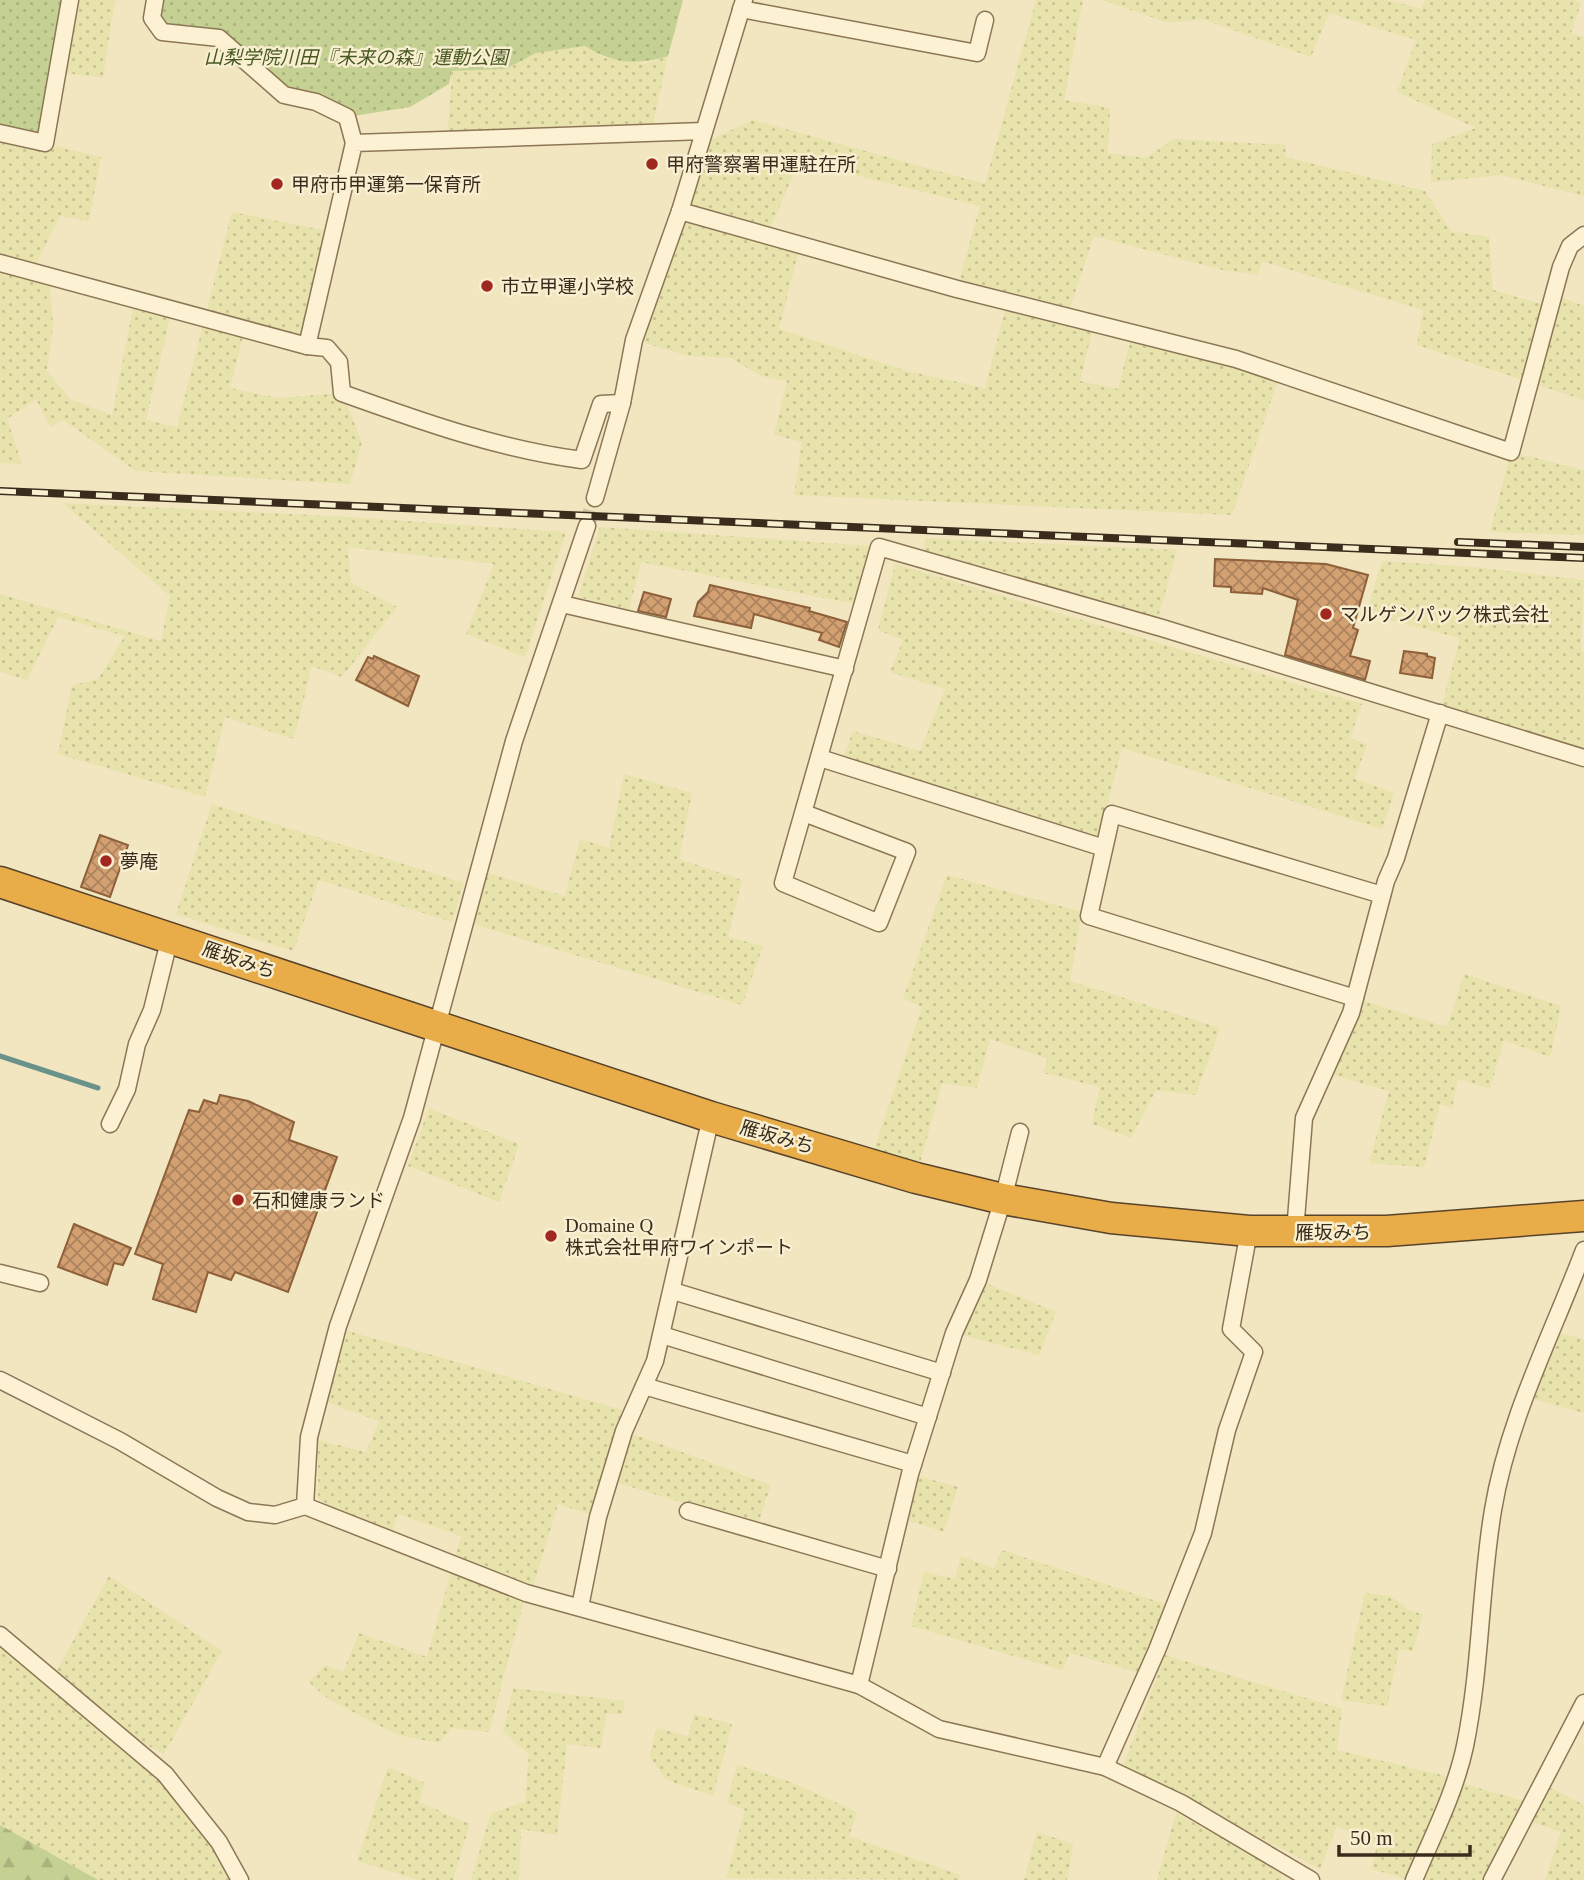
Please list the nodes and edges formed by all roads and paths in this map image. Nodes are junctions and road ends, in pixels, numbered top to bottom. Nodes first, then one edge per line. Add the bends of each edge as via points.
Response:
1 (71, 0) edge
2 (155, 0) edge
3 (743, 4) edge
4 (985, 20) dead end
5 (704, 131) junction
6 (0, 133) edge
7 (354, 143) junction
8 (680, 211) junction
9 (1584, 235) edge
10 (0, 263) edge
11 (307, 346) junction
12 (622, 403) junction
13 (596, 498) tunnel mouth
14 (587, 526) tunnel mouth
15 (562, 604) junction
16 (845, 669) junction
17 (1440, 713) junction
18 (820, 758) junction
19 (1584, 758) edge
20 (804, 813) junction
21 (1104, 848) junction
22 (0, 882) edge
23 (1382, 895) junction
24 (170, 937) junction
25 (1355, 998) junction
26 (437, 1028) junction
27 (711, 1117) junction
28 (110, 1124) dead end
29 (1020, 1132) dead end
30 (1003, 1199) junction
31 (1584, 1216) edge
32 (1249, 1231) junction
33 (1295, 1232) junction
34 (1584, 1250) edge
35 (0, 1273) edge
36 (40, 1283) dead end
37 (673, 1291) junction
38 (662, 1335) junction
39 (942, 1373) junction
40 (0, 1380) edge
41 (645, 1385) junction
42 (928, 1417) junction
43 (914, 1464) junction
44 (305, 1506) junction
45 (688, 1511) dead end
46 (888, 1570) junction
47 (580, 1607) junction
48 (0, 1635) edge
49 (859, 1685) junction
50 (1584, 1703) edge
51 (1105, 1767) junction
52 (1308, 1879) edge
53 (240, 1880) edge
54 (1414, 1880) edge
55 (1492, 1880) edge

1 - 6 street via 45,143
2 - 7 street via 152,18 162,32 219,38 284,95 316,102 347,117
3 - 4 street via 977,53
3 - 5 street
5 - 7 street
5 - 8 street
7 - 11 street
8 - 9 street via 957,289 1236,359 1511,452 1561,267 1570,246
8 - 12 street via 635,340
10 - 11 street
11 - 12 street via 327,348 340,362 342,393 528,453 582,460 601,404
12 - 13 street
14 - 15 street
15 - 16 street
15 - 26 street via 514,741
16 - 17 street via 879,547
16 - 18 street
17 - 19 street
17 - 23 street
18 - 20 street
18 - 21 street
20 - 20 street via 907,852 879,923 783,883
21 - 23 street via 1112,814
21 - 25 street via 1089,916
22 - 24 highway, 雁坂みち
23 - 25 street
24 - 26 highway, 雁坂みち
24 - 28 street via 127,1089
25 - 33 street via 1304,1118
26 - 27 highway, 雁坂みち
26 - 44 street via 412,1118 338,1326 309,1437
27 - 30 highway, 雁坂みち
27 - 37 street
29 - 30 street
30 - 32 highway, 雁坂みち via 1111,1217
30 - 39 street
31 - 33 highway, 雁坂みち via 1387,1231
32 - 33 highway, 雁坂みち
32 - 51 street via 1231,1329 1254,1352 1227,1430 1203,1533
34 - 54 street via 1516,1423 1493,1509 1482,1636 1465,1747
35 - 36 street
37 - 38 street
37 - 39 street
38 - 41 street
38 - 42 street
39 - 42 street
40 - 44 street via 248,1512 275,1515
41 - 43 street
41 - 47 street via 624,1430 597,1517
42 - 43 street
43 - 46 street
44 - 47 street via 508,1586
45 - 46 street
46 - 49 street
47 - 49 street
48 - 53 street via 165,1774 219,1842
49 - 51 street via 939,1729
50 - 55 street
51 - 52 street via 1181,1803

